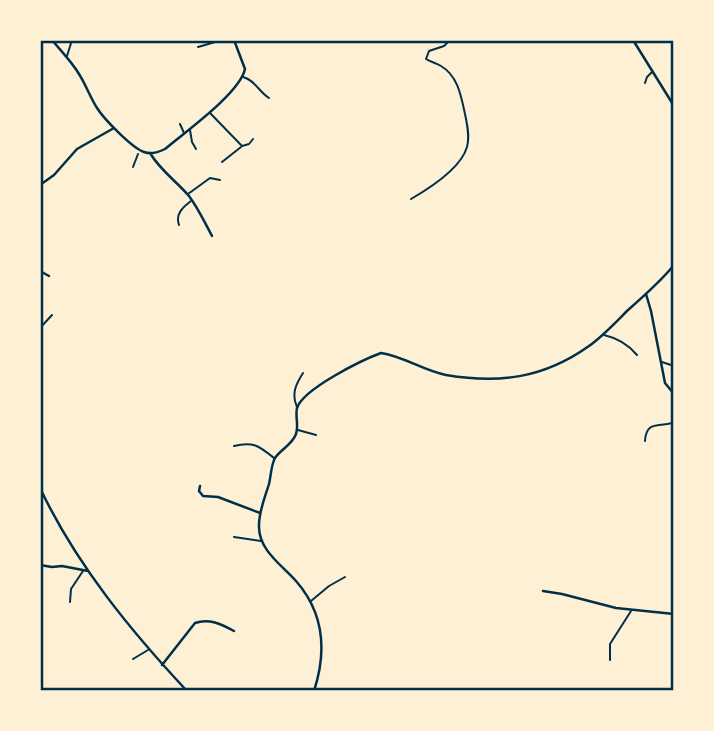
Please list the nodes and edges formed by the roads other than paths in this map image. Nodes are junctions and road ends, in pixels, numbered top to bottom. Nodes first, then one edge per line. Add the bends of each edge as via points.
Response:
1 (52, 40) edge
2 (72, 40) edge
3 (222, 40) edge
4 (234, 40) edge
5 (450, 40) edge
6 (633, 40) edge
7 (198, 47) dead end
8 (66, 57) junction
9 (653, 71) junction
10 (243, 77) junction
11 (645, 83) dead end
12 (269, 98) dead end
13 (674, 106) edge
14 (209, 112) junction
15 (180, 124) dead end
16 (114, 128) junction
17 (190, 129) junction
18 (185, 133) junction
19 (253, 139) dead end
20 (242, 146) junction
21 (196, 149) dead end
22 (150, 153) junction
23 (222, 162) dead end
24 (220, 180) dead end
25 (40, 185) edge
26 (187, 195) junction
27 (411, 199) dead end
28 (192, 201) junction
29 (179, 225) dead end
30 (212, 236) dead end
31 (674, 265) edge
32 (40, 271) edge
33 (49, 276) dead end
34 (646, 294) junction
35 (52, 315) dead end
36 (40, 328) edge
37 (603, 334) junction
38 (637, 355) dead end
39 (661, 362) junction
40 (674, 366) edge
41 (303, 373) dead end
42 (674, 394) edge
43 (297, 408) junction
44 (674, 419) edge
45 (297, 430) junction
46 (316, 435) dead end
47 (645, 441) dead end
48 (234, 446) dead end
49 (275, 459) junction
50 (200, 486) dead end
51 (40, 488) edge
52 (260, 513) junction
53 (234, 537) dead end
54 (262, 541) junction
55 (40, 565) edge
56 (86, 571) junction
57 (345, 577) dead end
58 (543, 591) dead end
59 (310, 601) junction
60 (70, 602) dead end
61 (632, 610) junction
62 (674, 614) edge
63 (234, 631) dead end
64 (148, 649) junction
65 (134, 659) dead end
66 (610, 660) dead end
67 (162, 664) junction
68 (187, 691) edge
69 (314, 691) edge

1 - 8 street
2 - 8 lane
3 - 7 lane
4 - 10 street via 245,66
5 - 27 lane via 429,51 426,59 449,71 457,83 467,147 447,174
6 - 9 street
8 - 16 street
9 - 11 lane
9 - 13 street
10 - 12 lane
10 - 14 street
14 - 17 street
14 - 20 lane
15 - 18 lane
16 - 22 street
16 - 25 street via 78,149
17 - 18 street
17 - 21 lane
18 - 22 street via 160,152
19 - 20 lane
20 - 23 lane
22 - 26 street
24 - 26 lane via 210,178
26 - 28 street
28 - 29 lane via 179,213
28 - 30 street
31 - 34 street
32 - 33 street
34 - 37 street
34 - 39 street
35 - 36 lane
37 - 38 lane via 624,342
37 - 43 street via 554,366 515,378 437,373 381,353 320,386
39 - 40 lane
39 - 42 street via 665,383
41 - 43 lane via 293,396
43 - 45 street
44 - 47 lane via 649,428
45 - 46 lane
45 - 49 street
48 - 49 lane via 259,446
49 - 52 street
50 - 52 street via 203,496
51 - 56 street
52 - 54 street
53 - 54 lane
54 - 59 street
55 - 56 street
56 - 60 lane via 71,589
56 - 64 street
57 - 59 lane
58 - 61 street
59 - 69 street via 322,635
61 - 62 street
61 - 66 lane via 610,645
63 - 67 street via 216,622 195,623
64 - 65 lane
64 - 67 street
67 - 68 street

